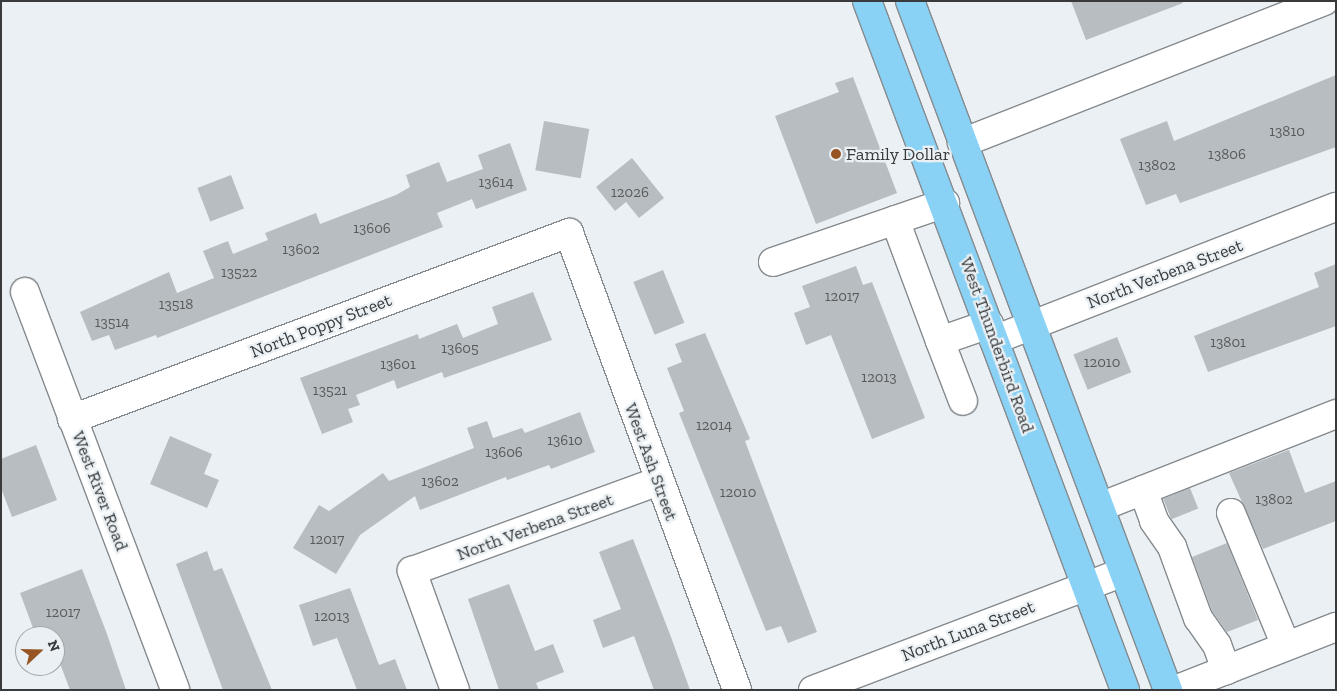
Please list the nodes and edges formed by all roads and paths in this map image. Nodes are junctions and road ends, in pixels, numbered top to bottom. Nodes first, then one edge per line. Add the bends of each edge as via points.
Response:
1 (868, 1) edge
2 (910, 1) edge
3 (1324, 1) edge
4 (962, 143) junction
5 (945, 202) junction
6 (1336, 207) edge
7 (896, 220) junction
8 (569, 233) joint
9 (773, 262) dead end
10 (25, 292) dead end
11 (1030, 326) junction
12 (992, 332) junction
13 (940, 342) junction
14 (963, 401) dead end
15 (1336, 414) edge
16 (72, 419) junction
17 (657, 482) junction
18 (1143, 490) junction
19 (1100, 507) junction
20 (1231, 514) dead end
21 (1123, 572) junction
22 (1087, 586) junction
23 (1336, 627) edge
24 (1286, 646) junction
25 (1232, 676) edge
26 (175, 690) edge
27 (455, 690) edge
28 (736, 690) edge
29 (813, 690) edge
30 (1126, 690) edge
31 (1168, 690) edge
32 (1175, 690) edge

1 - 5 main road, West Thunderbird Road
2 - 4 main road
3 - 4 street
4 - 11 main road
5 - 7 street
5 - 12 main road, West Thunderbird Road
6 - 11 street, North Verbena Street
7 - 9 street
7 - 13 street
8 - 16 street, North Poppy Street
8 - 17 street, West Ash Street
10 - 16 street, West River Road
11 - 12 street, North Verbena Street
11 - 19 main road
12 - 13 street, North Verbena Street
12 - 22 main road, West Thunderbird Road
13 - 14 street
15 - 18 street
16 - 26 street, West River Road
17 - 27 street, North Verbena Street via 412,571
17 - 28 street, West Ash Street
18 - 19 street
18 - 25 street via 1154,521 1172,547 1198,618 1217,645
19 - 21 main road
20 - 24 street
21 - 22 street, North Luna Street
21 - 31 main road
22 - 29 street, North Luna Street
22 - 30 main road, West Thunderbird Road
23 - 24 street
24 - 25 street
25 - 32 street

